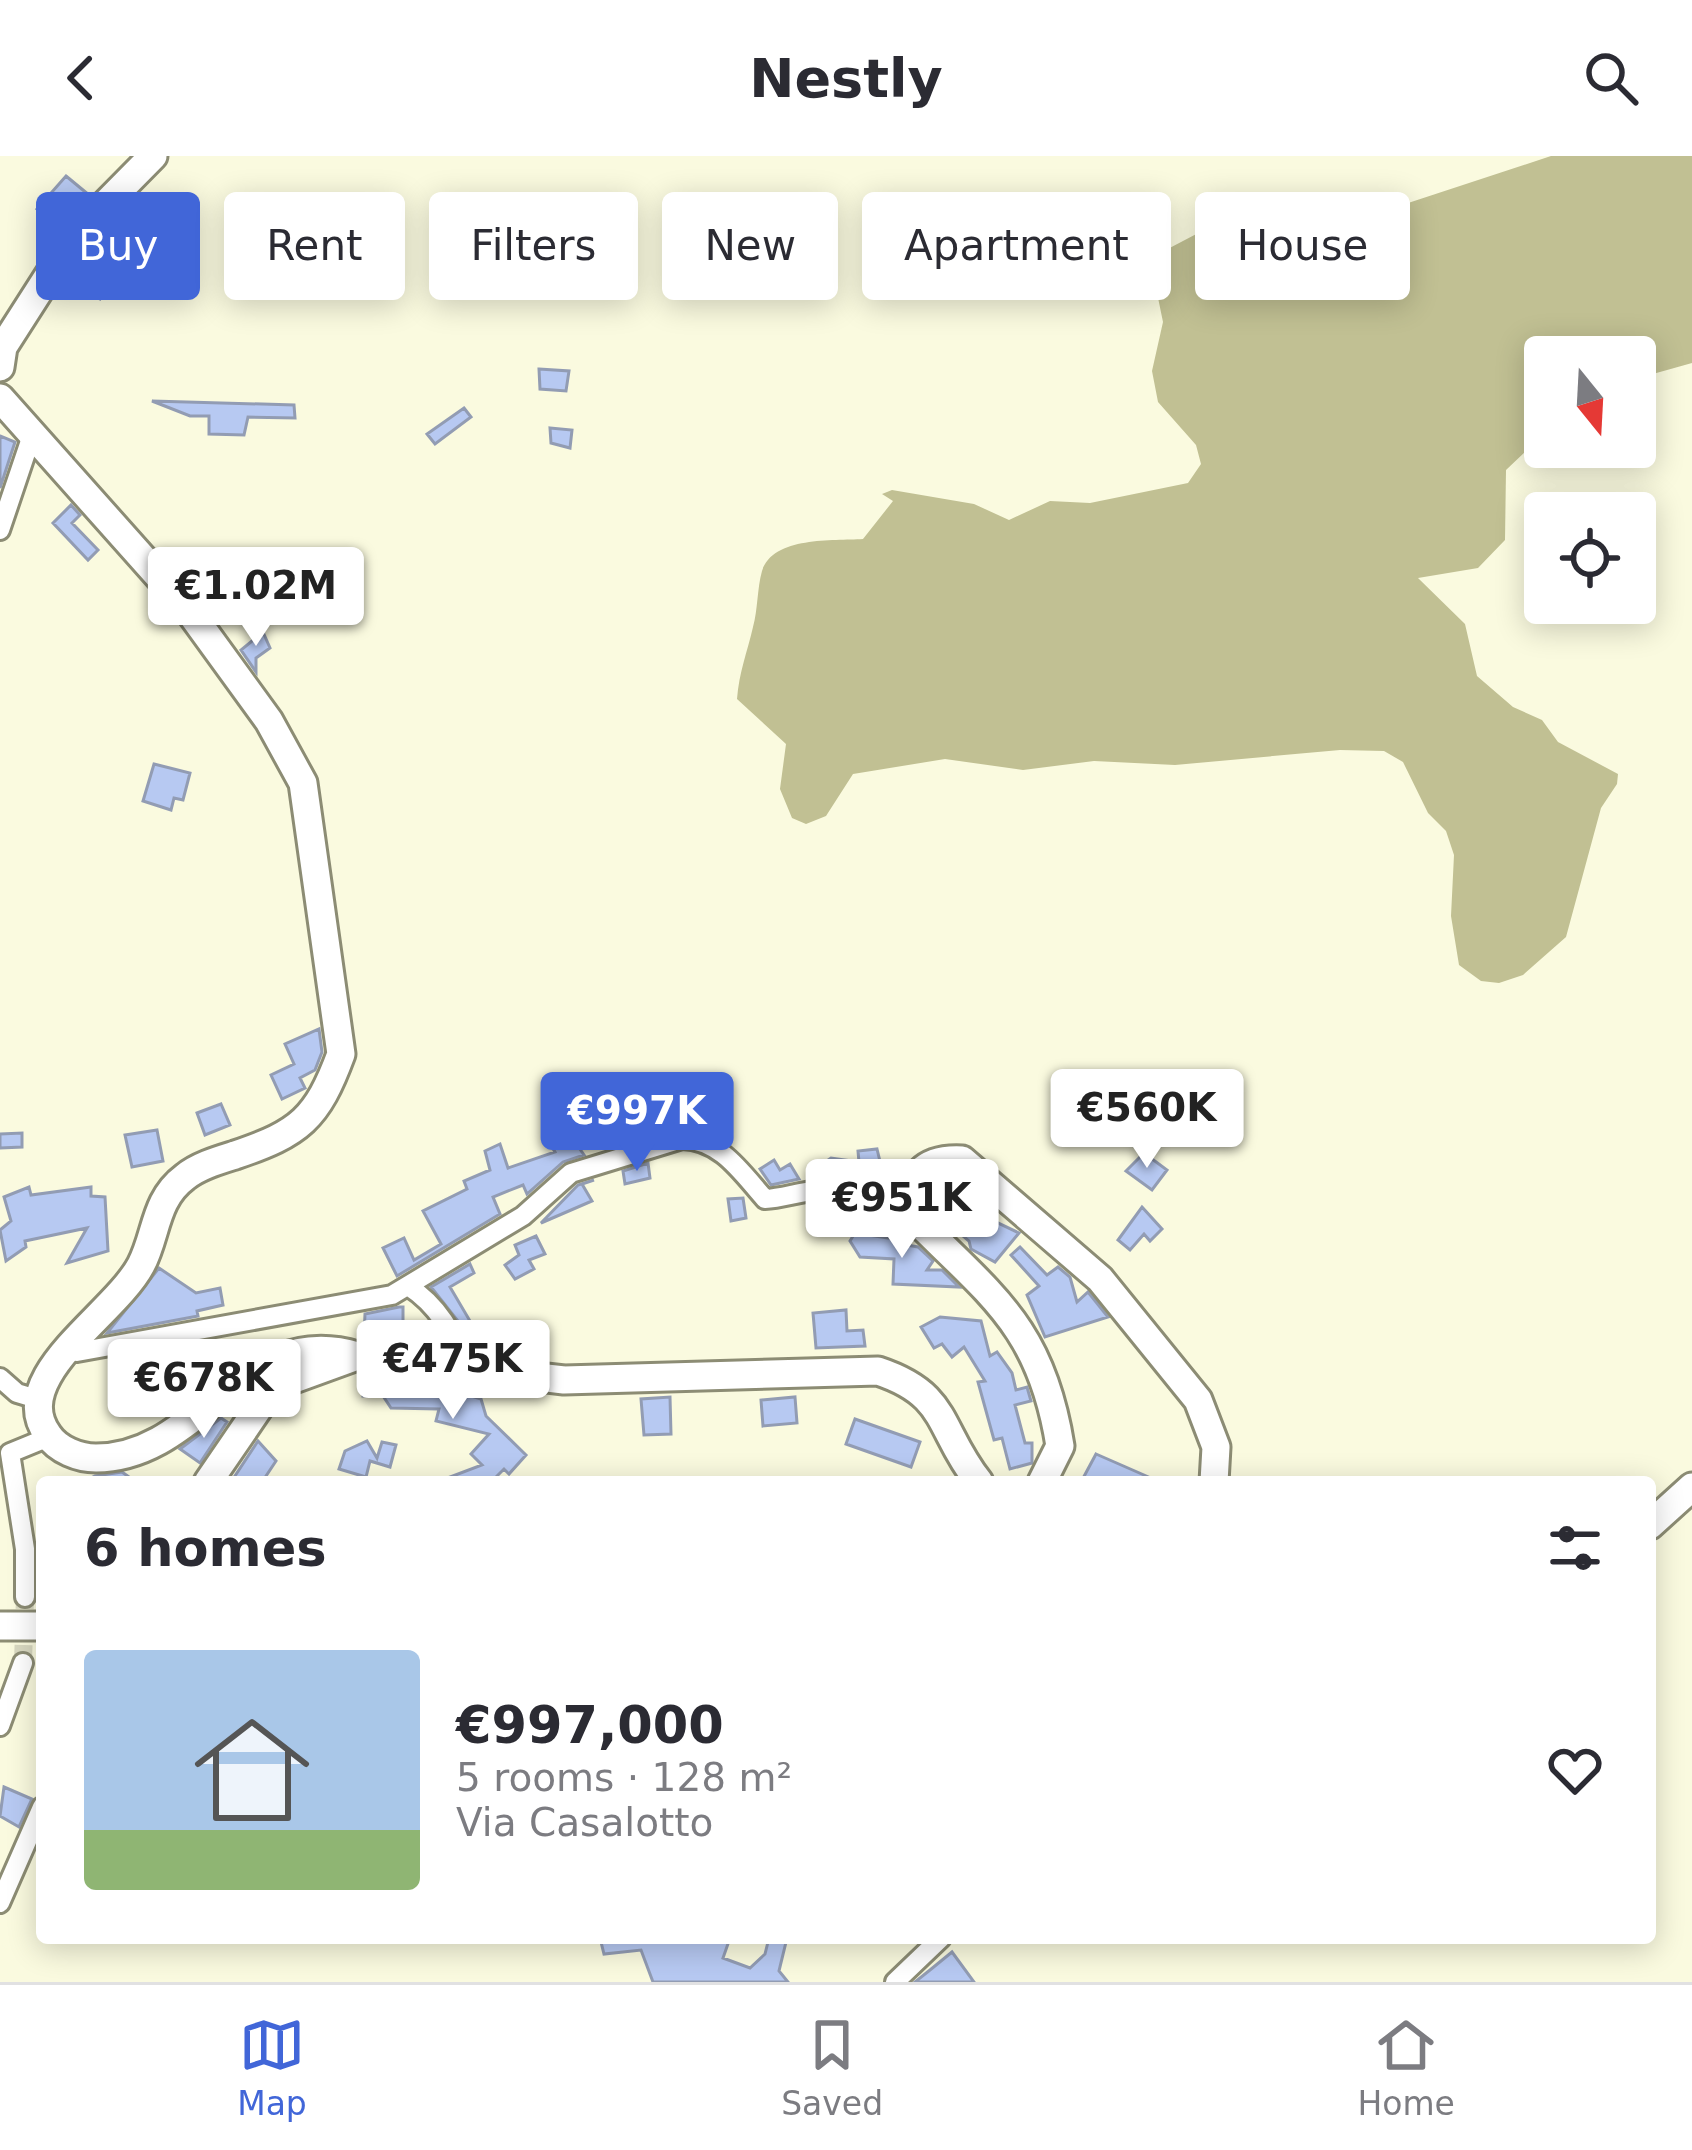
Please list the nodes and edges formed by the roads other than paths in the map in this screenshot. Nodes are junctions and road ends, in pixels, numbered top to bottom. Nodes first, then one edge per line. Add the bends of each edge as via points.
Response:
1 (153, 156) edge
2 (0, 367) edge
3 (0, 398) edge
4 (31, 438) junction
5 (0, 530) edge
6 (915, 1218) junction
7 (408, 1286) junction
8 (68, 1348) junction
9 (357, 1357) junction
10 (458, 1368) junction
11 (0, 1378) edge
12 (37, 1399) junction
13 (49, 1437) junction
14 (212, 1476) edge
15 (974, 1476) edge
16 (1045, 1476) edge
17 (1214, 1476) edge
18 (1692, 1487) edge
19 (1656, 1520) edge
20 (25, 1598) tunnel mouth
21 (0, 1626) edge
22 (36, 1626) edge
23 (23, 1663) tunnel mouth
24 (0, 1726) edge
25 (36, 1822) edge
26 (0, 1904) edge
27 (934, 1944) edge
28 (895, 1982) edge

1 - 2 street via 74,236 3,347
3 - 4 street
4 - 5 street
4 - 8 street via 188,608 303,783 341,1054 310,1118 285,1137 185,1177 160,1205 132,1279
6 - 7 street via 874,1223 844,1194 815,1190 766,1199 725,1153 682,1139 571,1173 523,1216
6 - 16 street via 1009,1311 1038,1360 1060,1446
6 - 17 street via 908,1188 920,1168 943,1159 962,1160 1023,1210 1100,1279 1198,1400 1216,1447
7 - 8 street via 370,1301
7 - 10 street via 443,1321
8 - 12 street
9 - 10 street
9 - 13 street via 299,1349 252,1372 164,1438 116,1455 77,1454
9 - 14 street via 291,1380 264,1400
10 - 15 street via 564,1380 878,1370 934,1400
11 - 12 street
12 - 13 street
13 - 20 street via 10,1453
18 - 19 street
21 - 22 street
23 - 24 street
25 - 26 street
27 - 28 street

